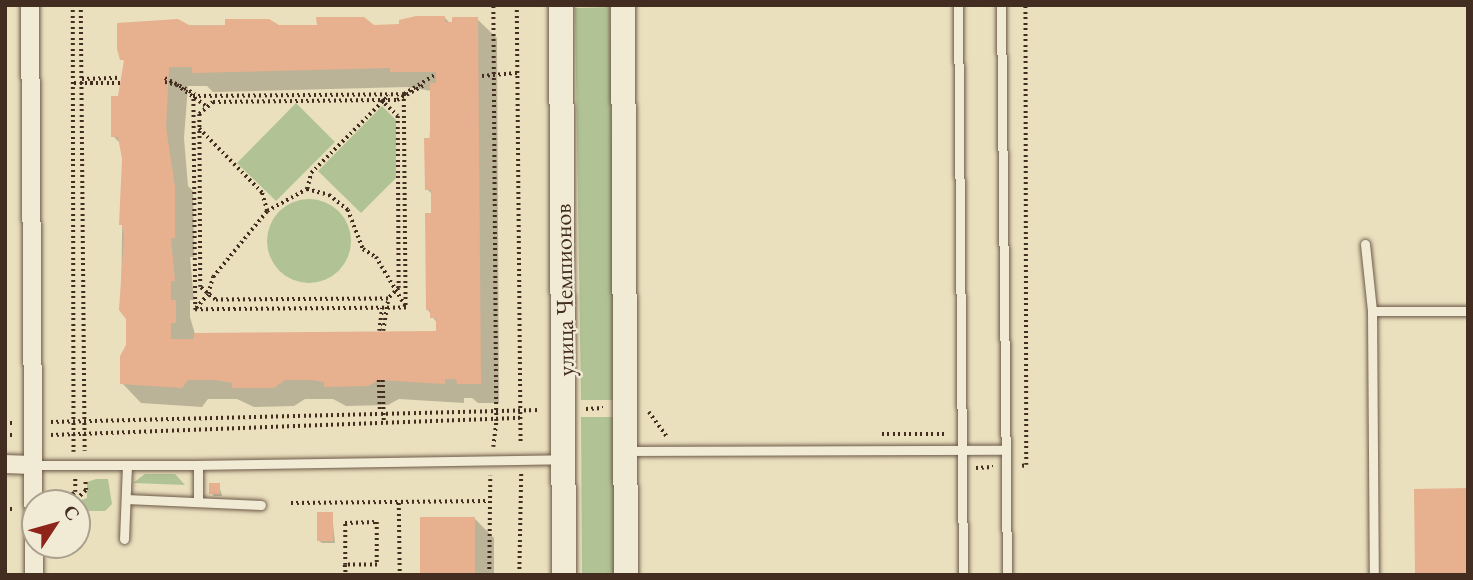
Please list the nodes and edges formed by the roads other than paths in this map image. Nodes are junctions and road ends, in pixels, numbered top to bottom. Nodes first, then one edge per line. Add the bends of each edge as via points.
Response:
1 (30, 5) edge
2 (561, 5) edge
3 (623, 5) edge
4 (958, 5) edge
5 (1001, 5) edge
6 (1365, 244) dead end
7 (1468, 311) edge
8 (1372, 312) junction
9 (962, 450) junction
10 (1004, 450) junction
11 (626, 451) junction
12 (566, 458) junction
13 (5, 464) edge
14 (32, 465) junction
15 (127, 465) junction
16 (198, 466) junction
17 (126, 499) junction
18 (198, 502) junction
19 (261, 505) dead end
20 (124, 539) dead end
21 (34, 575) edge
22 (564, 575) edge
23 (626, 575) edge
24 (963, 575) edge
25 (1007, 575) edge
26 (1374, 575) edge

1 - 14 street
2 - 12 street, улица Чемпионов
3 - 11 street
4 - 9 lane
5 - 10 lane
6 - 8 lane
7 - 8 lane
8 - 26 lane
9 - 10 lane
9 - 11 lane
9 - 24 lane
10 - 25 lane
11 - 23 street
12 - 16 lane
12 - 22 street, улица Чемпионов
13 - 14 street
14 - 15 lane
14 - 21 street
15 - 16 lane
15 - 17 lane
16 - 18 lane
17 - 18 lane
17 - 20 lane
18 - 19 lane

